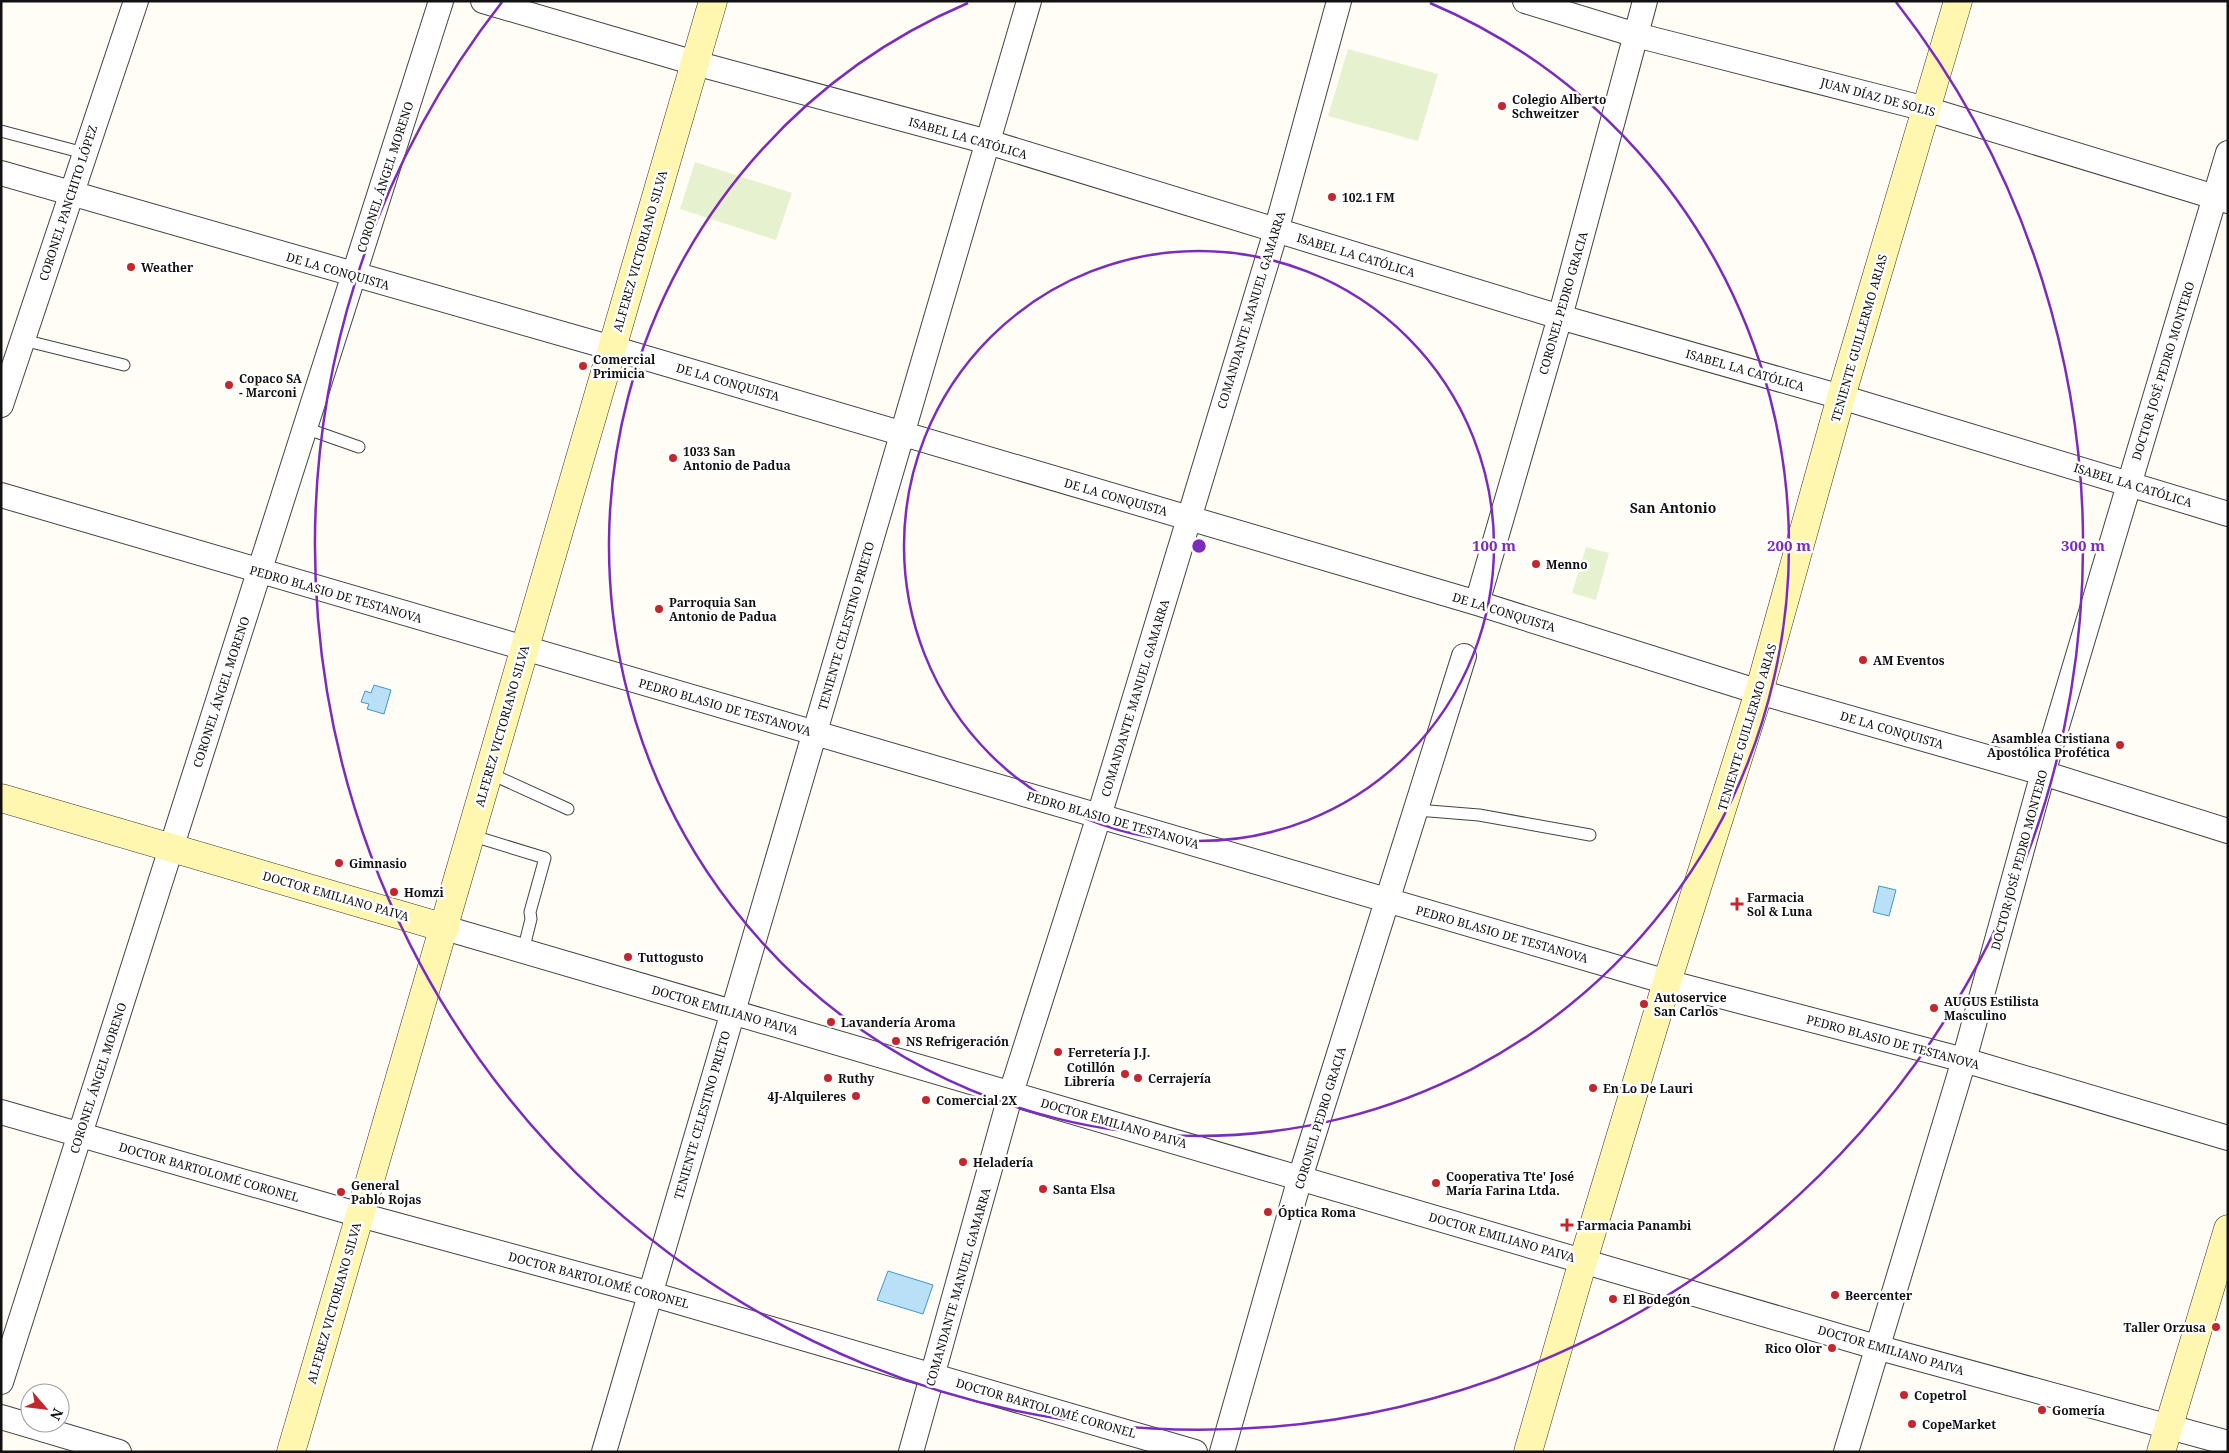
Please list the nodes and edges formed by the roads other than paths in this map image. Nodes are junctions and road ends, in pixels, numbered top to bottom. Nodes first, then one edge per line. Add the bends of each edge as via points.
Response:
1 (136, 1) edge
2 (441, 1) edge
3 (483, 1) edge
4 (713, 1) edge
5 (1029, 1) edge
6 (1339, 1) edge
7 (1525, 1) edge
8 (1645, 1) edge
9 (1958, 1) edge
10 (1636, 35) junction
11 (695, 63) junction
12 (1926, 109) junction
13 (1, 131) edge
14 (988, 142) junction
15 (84, 153) junction
16 (2228, 153) edge
17 (1, 173) edge
18 (70, 193) junction
19 (2221, 199) edge
20 (1276, 231) junction
21 (354, 275) junction
22 (1560, 317) junction
23 (22, 340) junction
24 (612, 348) junction
25 (124, 365) dead end
26 (1842, 398) junction
27 (1, 405) edge
28 (305, 428) junction
29 (902, 434) junction
30 (359, 447) dead end
31 (2129, 483) junction
32 (1, 495) edge
33 (2228, 514) edge
34 (1189, 518) junction
35 (260, 571) junction
36 (1477, 603) junction
37 (524, 648) junction
38 (1464, 656) dead end
39 (1759, 692) junction
40 (815, 733) junction
41 (489, 773) junction
42 (2043, 773) junction
43 (1, 798) edge
44 (568, 809) dead end
45 (1417, 810) junction
46 (1099, 816) junction
47 (2228, 832) edge
48 (1590, 835) dead end
49 (470, 836) junction
50 (172, 848) junction
51 (1388, 900) junction
52 (444, 928) junction
53 (523, 951) junction
54 (1667, 982) junction
55 (731, 1012) junction
56 (1964, 1060) junction
57 (1011, 1093) junction
58 (1, 1112) edge
59 (80, 1135) junction
60 (2228, 1138) edge
61 (1300, 1178) junction
62 (360, 1215) junction
63 (2228, 1229) edge
64 (1583, 1261) junction
65 (652, 1294) junction
66 (1876, 1347) junction
67 (933, 1376) junction
68 (1, 1382) edge
69 (1, 1417) edge
70 (2170, 1426) junction
71 (2228, 1443) edge
72 (119, 1452) edge
73 (291, 1452) edge
74 (604, 1452) edge
75 (911, 1452) edge
76 (1195, 1452) edge
77 (1222, 1452) edge
78 (1528, 1452) edge
79 (1846, 1452) edge
80 (2161, 1452) edge

1 - 15 street, CORONEL PANCHITO LÓPEZ
2 - 21 street, CORONEL ÁNGEL MORENO
3 - 11 street, ISABEL LA CATÓLICA
4 - 11 street, ALFEREZ VICTORIANO SILVA
5 - 14 street, TENIENTE CELESTINO PRIETO
6 - 20 street, COMANDANTE MANUEL GAMARRA
7 - 10 street, JUAN DÍAZ DE SOLIS
8 - 10 street, CORONEL PEDRO GRACIA
9 - 12 street, TENIENTE GUILLERMO ARIAS
10 - 12 street, JUAN DÍAZ DE SOLIS
10 - 22 street, CORONEL PEDRO GRACIA
11 - 14 street, ISABEL LA CATÓLICA
11 - 24 street, ALFEREZ VICTORIANO SILVA
12 - 19 street, JUAN DÍAZ DE SOLIS
12 - 26 street, TENIENTE GUILLERMO ARIAS
13 - 15 lane
14 - 20 street, ISABEL LA CATÓLICA
14 - 29 street, TENIENTE CELESTINO PRIETO
15 - 18 street, CORONEL PANCHITO LÓPEZ
16 - 19 street, DOCTOR JOSÉ PEDRO MONTERO
17 - 18 street, DE LA CONQUISTA
18 - 21 street, DE LA CONQUISTA
18 - 23 street, CORONEL PANCHITO LÓPEZ
19 - 31 street, DOCTOR JOSÉ PEDRO MONTERO
20 - 22 street, ISABEL LA CATÓLICA
20 - 34 street, COMANDANTE MANUEL GAMARRA
21 - 24 street, DE LA CONQUISTA
21 - 28 street, CORONEL ÁNGEL MORENO
22 - 26 street, ISABEL LA CATÓLICA
22 - 36 street, CORONEL PEDRO GRACIA
23 - 25 lane
23 - 27 street, CORONEL PANCHITO LÓPEZ
24 - 29 street, DE LA CONQUISTA
24 - 37 street, ALFEREZ VICTORIANO SILVA
26 - 31 street, ISABEL LA CATÓLICA
26 - 39 street, TENIENTE GUILLERMO ARIAS
28 - 30 lane
28 - 35 street, CORONEL ÁNGEL MORENO
29 - 34 street, DE LA CONQUISTA
29 - 40 street, TENIENTE CELESTINO PRIETO
31 - 33 street, ISABEL LA CATÓLICA
31 - 42 street, DOCTOR JOSÉ PEDRO MONTERO
32 - 35 street, PEDRO BLASIO DE TESTANOVA
34 - 36 street, DE LA CONQUISTA
34 - 46 street, COMANDANTE MANUEL GAMARRA
35 - 37 street, PEDRO BLASIO DE TESTANOVA
35 - 50 street, CORONEL ÁNGEL MORENO
36 - 39 street, DE LA CONQUISTA
37 - 40 street, PEDRO BLASIO DE TESTANOVA
37 - 41 street, ALFEREZ VICTORIANO SILVA
38 - 45 street, CORONEL PEDRO GRACIA
39 - 42 street, DE LA CONQUISTA
39 - 54 street, TENIENTE GUILLERMO ARIAS
40 - 46 street, PEDRO BLASIO DE TESTANOVA
40 - 55 street, TENIENTE CELESTINO PRIETO
41 - 44 lane
41 - 49 street, ALFEREZ VICTORIANO SILVA
42 - 47 street, DE LA CONQUISTA
42 - 56 street, DOCTOR JOSÉ PEDRO MONTERO
43 - 50 street, DOCTOR EMILIANO PAIVA
45 - 48 lane via 1479,815
45 - 51 street, CORONEL PEDRO GRACIA
46 - 51 street, PEDRO BLASIO DE TESTANOVA
46 - 57 street, COMANDANTE MANUEL GAMARRA
49 - 52 street, ALFEREZ VICTORIANO SILVA
49 - 53 lane via 545,858
50 - 52 street, DOCTOR EMILIANO PAIVA
50 - 59 street, CORONEL ÁNGEL MORENO
51 - 54 street, PEDRO BLASIO DE TESTANOVA
51 - 61 street, CORONEL PEDRO GRACIA
52 - 53 street, DOCTOR EMILIANO PAIVA
52 - 62 street, ALFEREZ VICTORIANO SILVA
53 - 55 street, DOCTOR EMILIANO PAIVA
54 - 56 street, PEDRO BLASIO DE TESTANOVA
54 - 64 street, TENIENTE GUILLERMO ARIAS
55 - 57 street, DOCTOR EMILIANO PAIVA
55 - 65 street, TENIENTE CELESTINO PRIETO
56 - 60 street, PEDRO BLASIO DE TESTANOVA
56 - 66 street, DOCTOR JOSÉ PEDRO MONTERO
57 - 61 street, DOCTOR EMILIANO PAIVA
57 - 67 street, COMANDANTE MANUEL GAMARRA
58 - 59 street, DOCTOR BARTOLOMÉ CORONEL
59 - 62 street, DOCTOR BARTOLOMÉ CORONEL
59 - 68 street, CORONEL ÁNGEL MORENO
61 - 64 street, DOCTOR EMILIANO PAIVA
61 - 77 street, CORONEL PEDRO GRACIA
62 - 65 street, DOCTOR BARTOLOMÉ CORONEL
62 - 73 street, ALFEREZ VICTORIANO SILVA
63 - 70 street
64 - 66 street, DOCTOR EMILIANO PAIVA
64 - 78 street, TENIENTE GUILLERMO ARIAS
65 - 67 street, DOCTOR BARTOLOMÉ CORONEL
65 - 74 street, TENIENTE CELESTINO PRIETO
66 - 70 street, DOCTOR EMILIANO PAIVA
66 - 79 street, DOCTOR JOSÉ PEDRO MONTERO
67 - 75 street, COMANDANTE MANUEL GAMARRA
67 - 76 street, DOCTOR BARTOLOMÉ CORONEL
69 - 72 street
70 - 71 street, DOCTOR EMILIANO PAIVA
70 - 80 street

